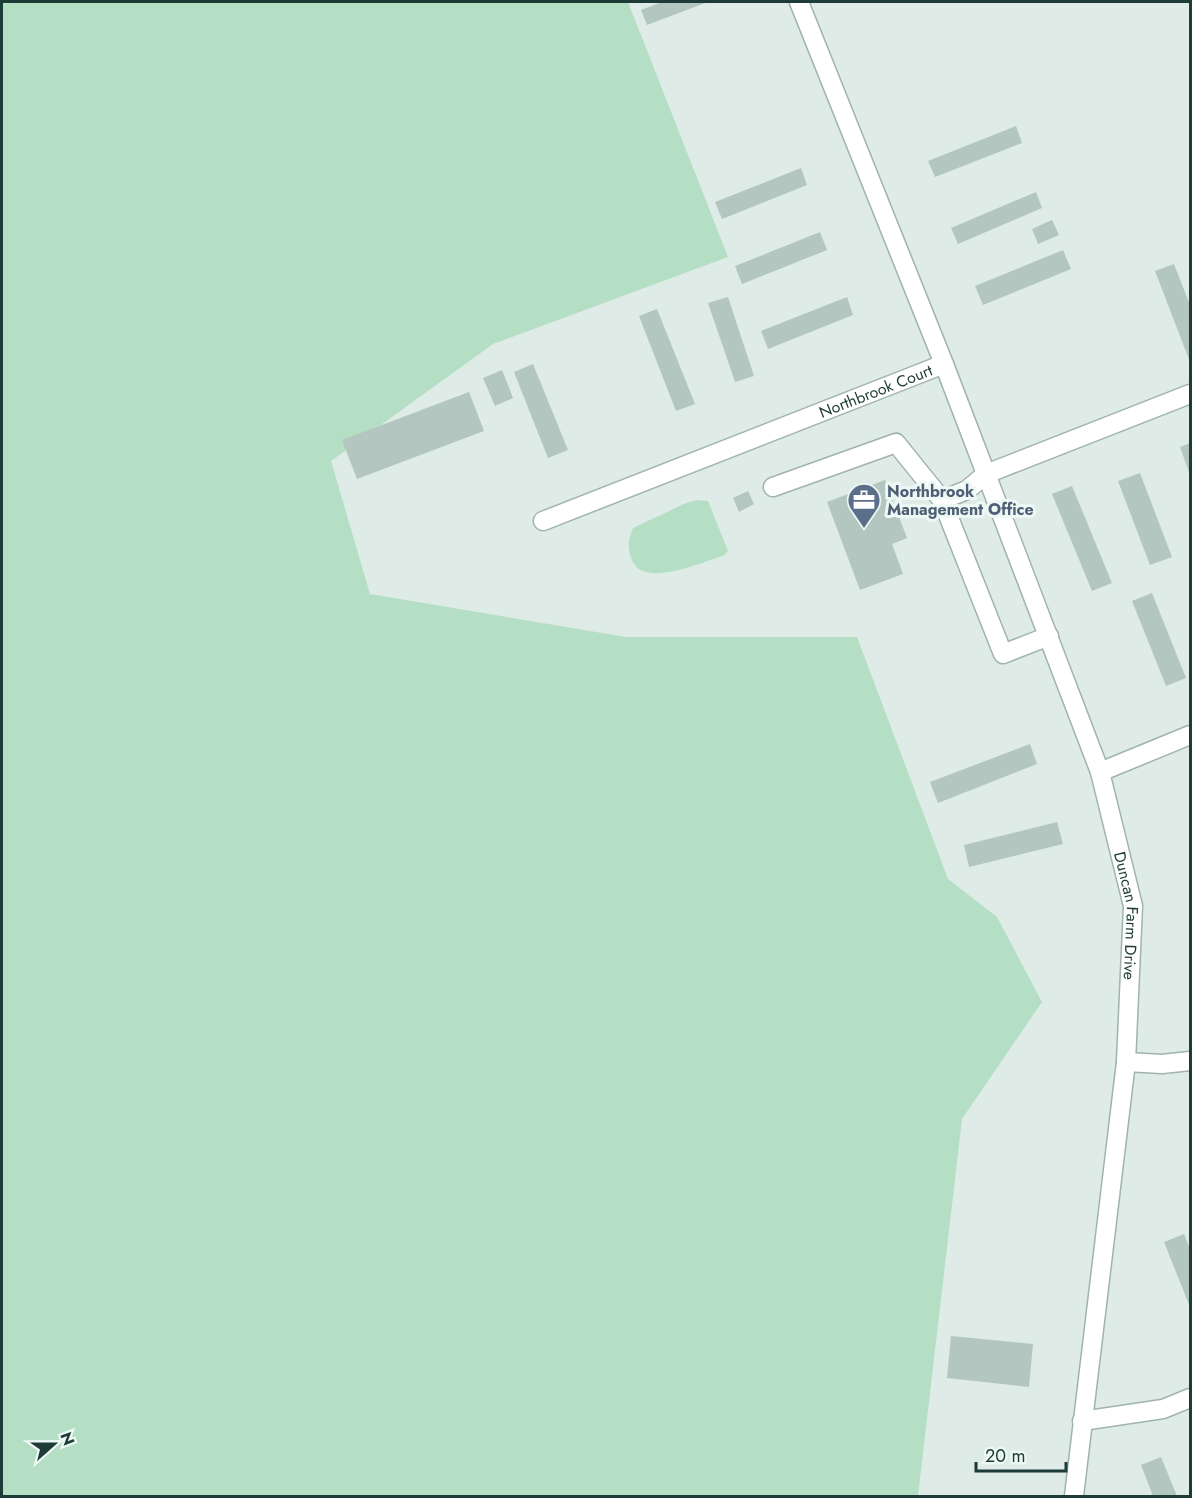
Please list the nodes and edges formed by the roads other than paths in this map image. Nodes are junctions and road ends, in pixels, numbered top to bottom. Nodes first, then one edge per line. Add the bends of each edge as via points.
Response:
1 (799, 2) edge
2 (944, 364) junction
3 (1191, 394) edge
4 (986, 474) junction
5 (773, 487) dead end
6 (942, 500) junction
7 (543, 521) dead end
8 (1049, 636) junction
9 (1191, 735) edge
10 (1100, 772) junction
11 (1191, 1061) edge
12 (1126, 1062) junction
13 (1191, 1398) edge
14 (1082, 1421) junction
15 (1074, 1497) edge

1 - 2 street, Northbrook Court
2 - 4 street, Duncan Farm Drive
2 - 7 street, Northbrook Court
3 - 4 street
4 - 6 street via 967,490
4 - 8 street, Duncan Farm Drive
5 - 6 street via 896,443
6 - 8 street via 1003,654
8 - 10 street, Duncan Farm Drive
9 - 10 street
10 - 12 street, Duncan Farm Drive via 1133,906
11 - 12 street
12 - 14 street, Duncan Farm Drive
13 - 14 street via 1163,1409
14 - 15 street, Duncan Farm Drive

